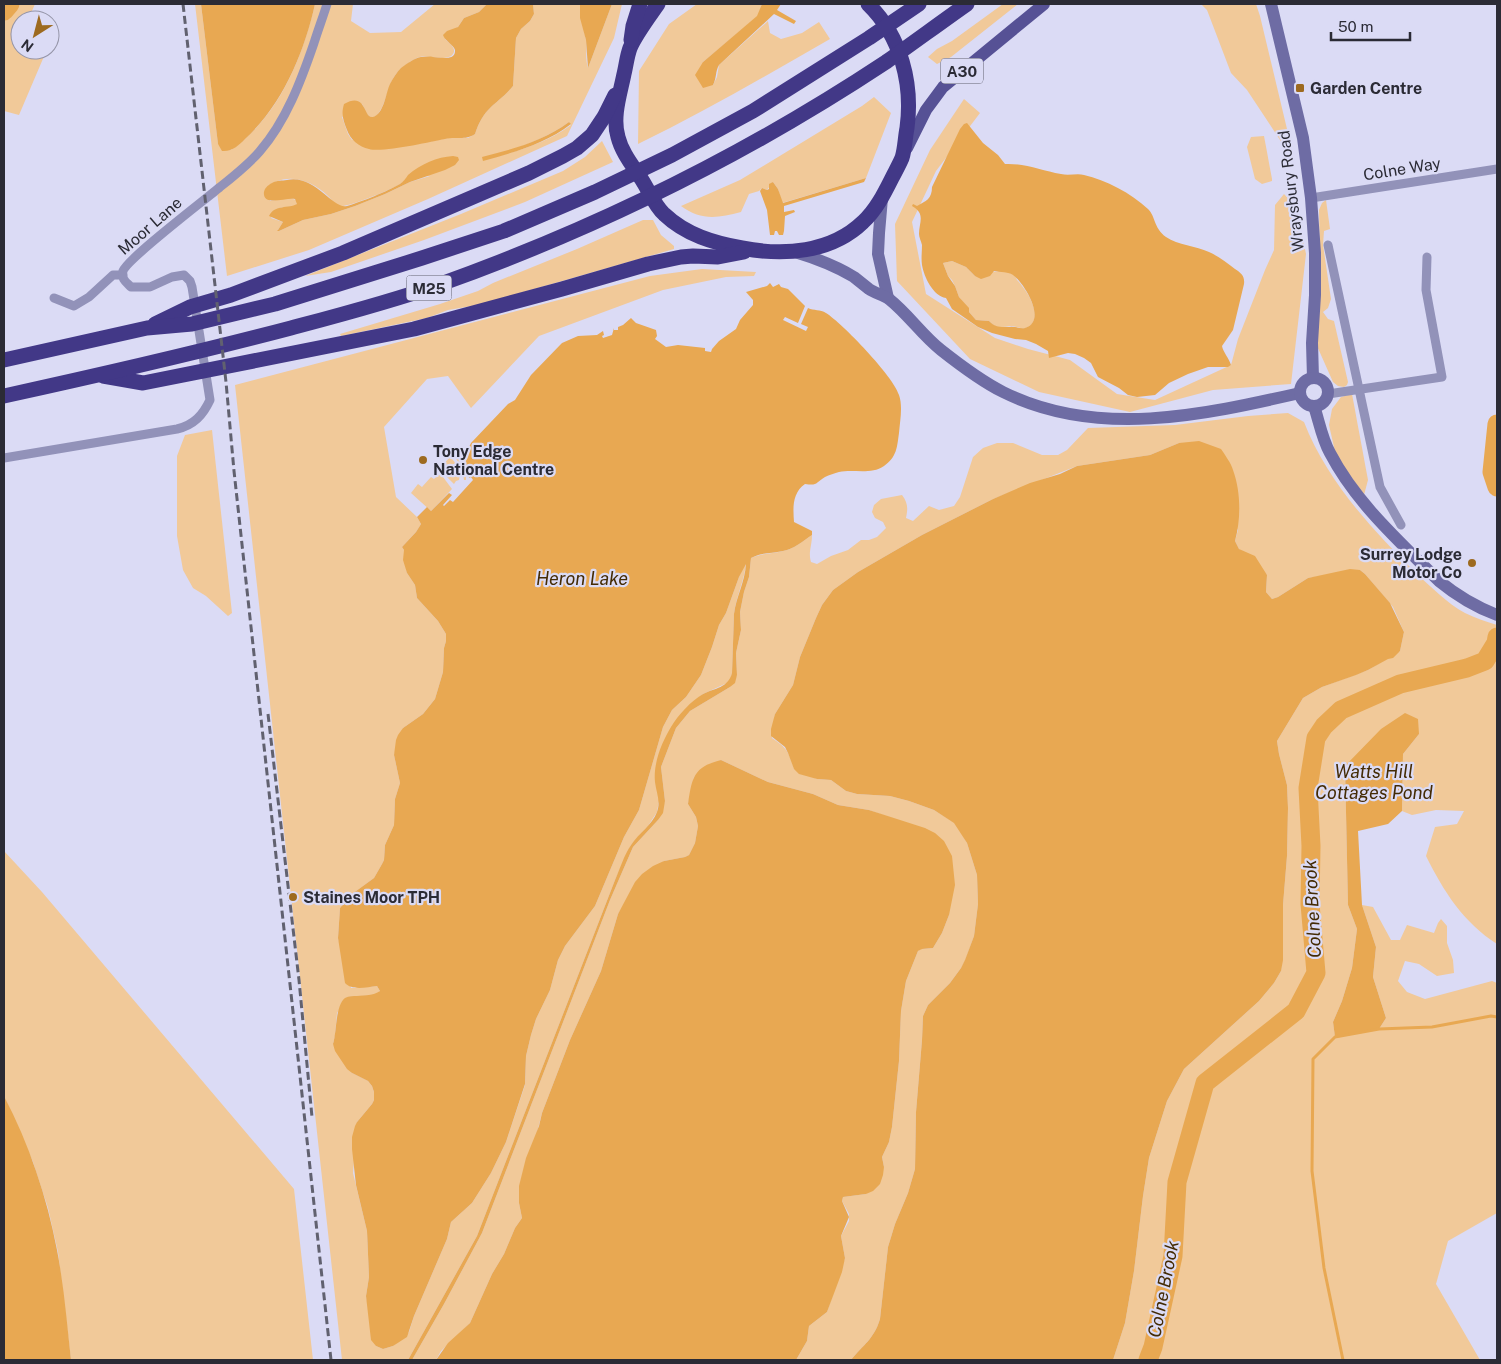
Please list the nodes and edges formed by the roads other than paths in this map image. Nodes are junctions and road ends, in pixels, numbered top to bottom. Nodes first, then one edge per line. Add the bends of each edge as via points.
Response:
1 (327, 4) edge
2 (640, 4) edge
3 (658, 4) edge
4 (868, 4) edge
5 (919, 4) edge
6 (967, 4) edge
7 (1044, 4) edge
8 (1271, 4) edge
9 (630, 49) junction
10 (623, 77) junction
11 (902, 157) junction
12 (1497, 169) edge
13 (882, 198) junction
14 (1311, 198) junction
15 (1328, 245) dead end
16 (754, 250) junction
17 (794, 252) junction
18 (1427, 257) dead end
19 (123, 275) junction
20 (54, 298) dead end
21 (888, 298) junction
22 (147, 328) junction
23 (4, 360) edge
24 (96, 375) junction
25 (1314, 378) junction
26 (1360, 390) junction
27 (1300, 394) junction
28 (1328, 394) junction
29 (4, 396) edge
30 (1314, 406) junction
31 (4, 458) edge
32 (1401, 524) dead end
33 (1494, 614) edge

1 - 19 street, Moor Lane via 283,118 260,152 128,264
2 - 9 highway
3 - 9 highway
4 - 11 highway via 894,39 905,70 909,104
5 - 22 highway, M25 via 753,111 596,192 504,231 275,304 192,324
6 - 24 highway, M25 via 885,62 777,129 684,179 538,247 437,285 352,312
7 - 11 main road, A30 via 943,87 926,110
8 - 14 main road, Wraysbury Road via 1303,138
9 - 10 highway
10 - 16 highway via 617,136 662,213 676,225 709,241
10 - 22 highway, M25 via 598,128 577,148 529,173 343,253 190,307
11 - 13 highway
12 - 14 street, Colne Way
13 - 17 highway via 863,222 842,237
13 - 21 main road via 878,254
14 - 25 main road, Wraysbury Road via 1315,253
15 - 26 street, Wraysbury Road
16 - 17 highway
16 - 24 highway, M25 via 718,256 687,256 648,264 414,329 143,384
17 - 21 main road via 818,259
18 - 26 street via 1426,290 1442,377
19 - 20 street via 113,275 74,306
19 - 31 street, Moor Lane via 131,287 150,287 184,275 190,280 210,400 204,413 186,427
21 - 27 main road via 939,349 983,381 1042,408 1077,416 1141,420
22 - 23 highway, M25
24 - 29 highway, M25
25 - 27 main road via 1302,384
25 - 28 main road via 1326,384
26 - 28 street
26 - 32 street, Wraysbury Road via 1380,487
27 - 30 main road via 1305,402
28 - 30 main road via 1323,402
30 - 33 main road via 1329,452 1365,505 1439,581 1468,602

